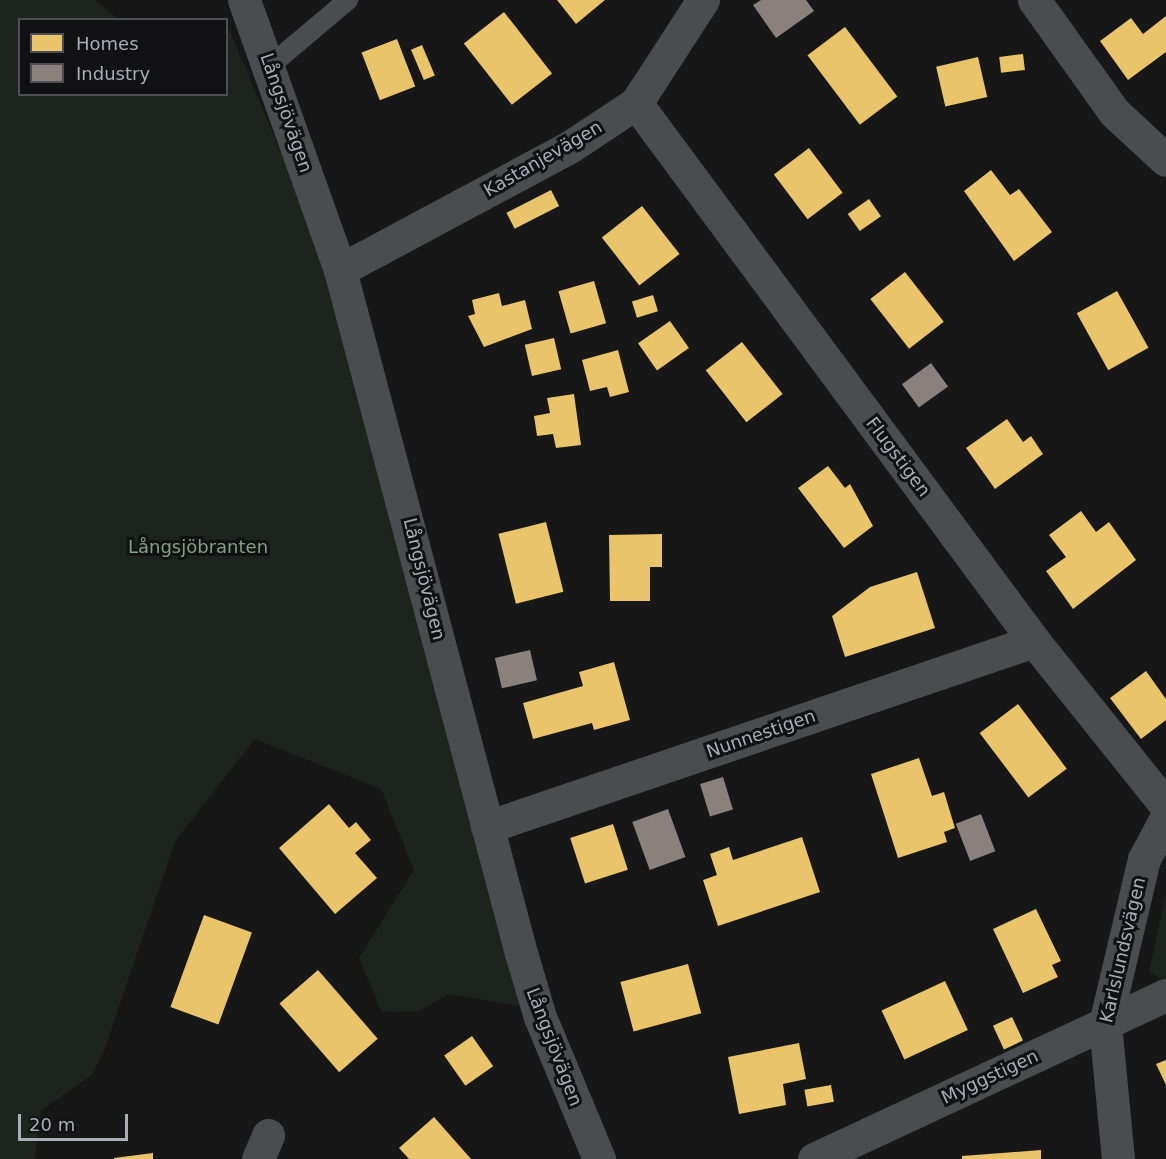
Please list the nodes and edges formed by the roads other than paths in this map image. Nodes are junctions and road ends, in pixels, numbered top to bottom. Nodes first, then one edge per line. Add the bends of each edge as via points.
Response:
1 (244, 0) edge
2 (348, 0) edge
3 (704, 0) edge
4 (1034, 0) edge
5 (271, 65) junction
6 (636, 103) junction
7 (1166, 160) edge
8 (340, 270) junction
9 (1034, 641) junction
10 (1166, 806) edge
11 (1166, 818) edge
12 (487, 827) junction
13 (1166, 995) edge
14 (1105, 1024) junction
15 (599, 1159) edge
16 (814, 1159) edge
17 (1118, 1159) edge

1 - 5 street, Långsjövägen
2 - 5 lane
3 - 6 street, Kastanjevägen
4 - 7 street via 1115,113
5 - 8 street, Långsjövägen
6 - 8 street, Kastanjevägen via 571,146
6 - 9 street, Flugstigen
8 - 12 street, Långsjövägen
9 - 10 street, Flugstigen
9 - 12 street, Nunnestigen
11 - 14 street, Karlslundsvägen via 1144,859
12 - 15 street, Långsjövägen via 540,1017
13 - 14 street, Myggstigen
14 - 16 street, Myggstigen
14 - 17 street, Karlslundsvägen

